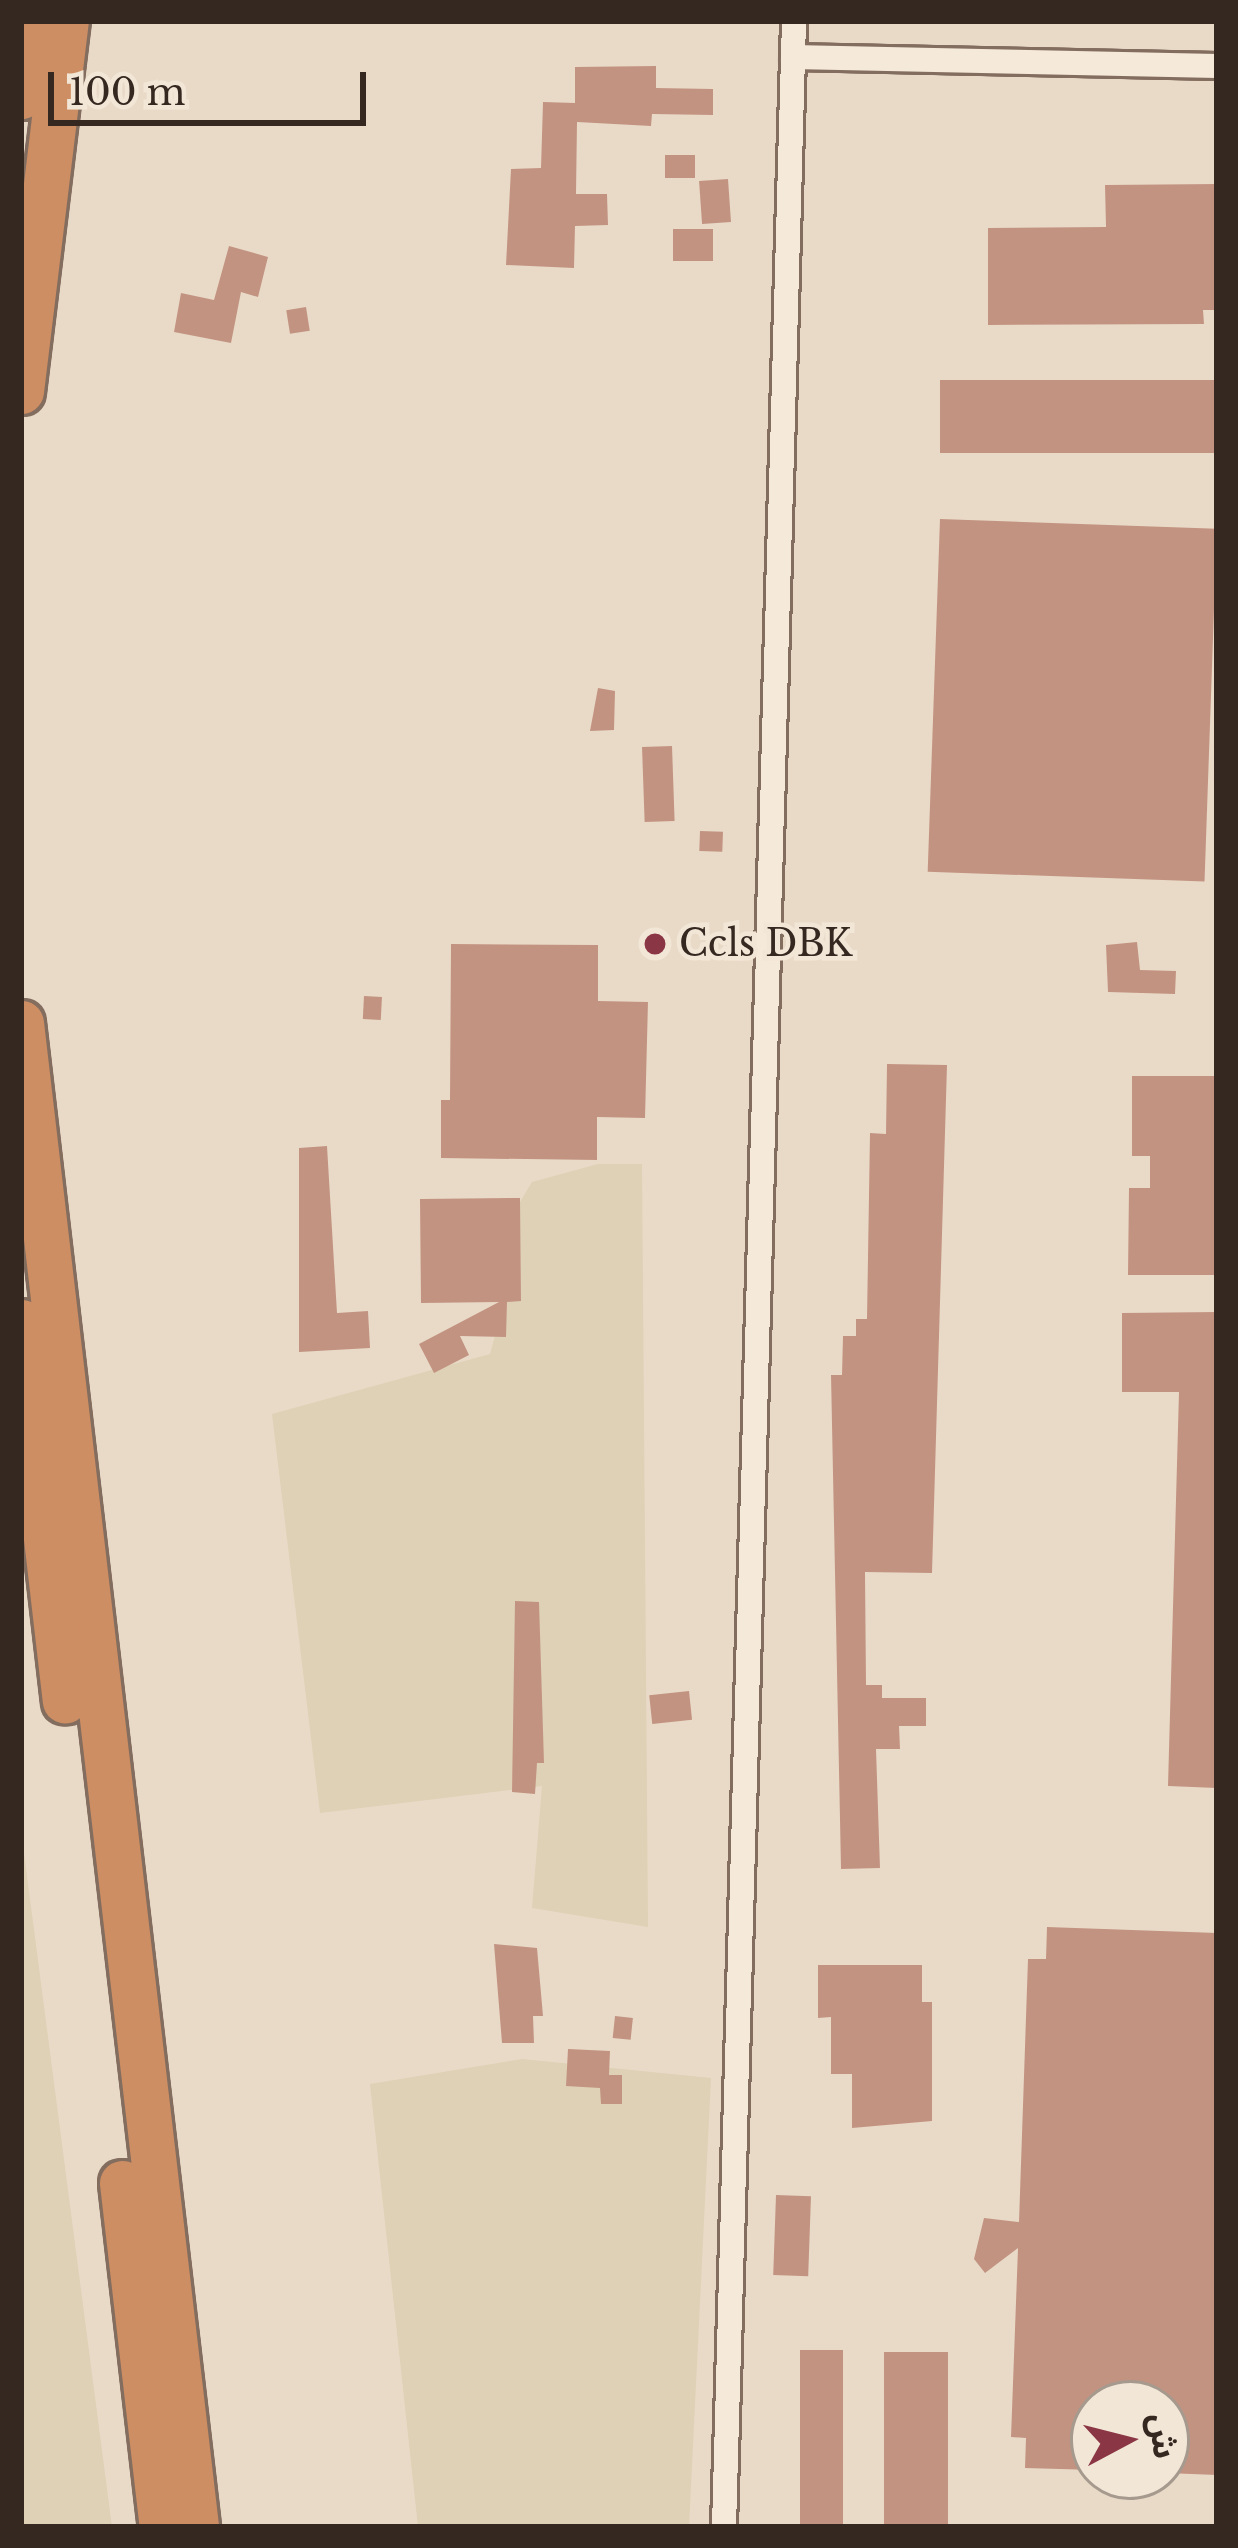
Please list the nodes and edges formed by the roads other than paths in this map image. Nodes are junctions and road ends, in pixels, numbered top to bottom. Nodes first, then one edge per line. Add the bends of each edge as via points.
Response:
1 (30, 21) edge
2 (66, 21) edge
3 (794, 21) edge
4 (793, 57) junction
5 (1217, 66) edge
6 (21, 96) edge
7 (21, 391) edge
8 (21, 1023) edge
9 (21, 1322) edge
10 (162, 2527) edge
11 (196, 2527) edge
12 (724, 2527) edge

1 - 6 highway
2 - 7 highway
3 - 4 street
4 - 5 street
4 - 12 street
8 - 11 highway
9 - 10 highway

